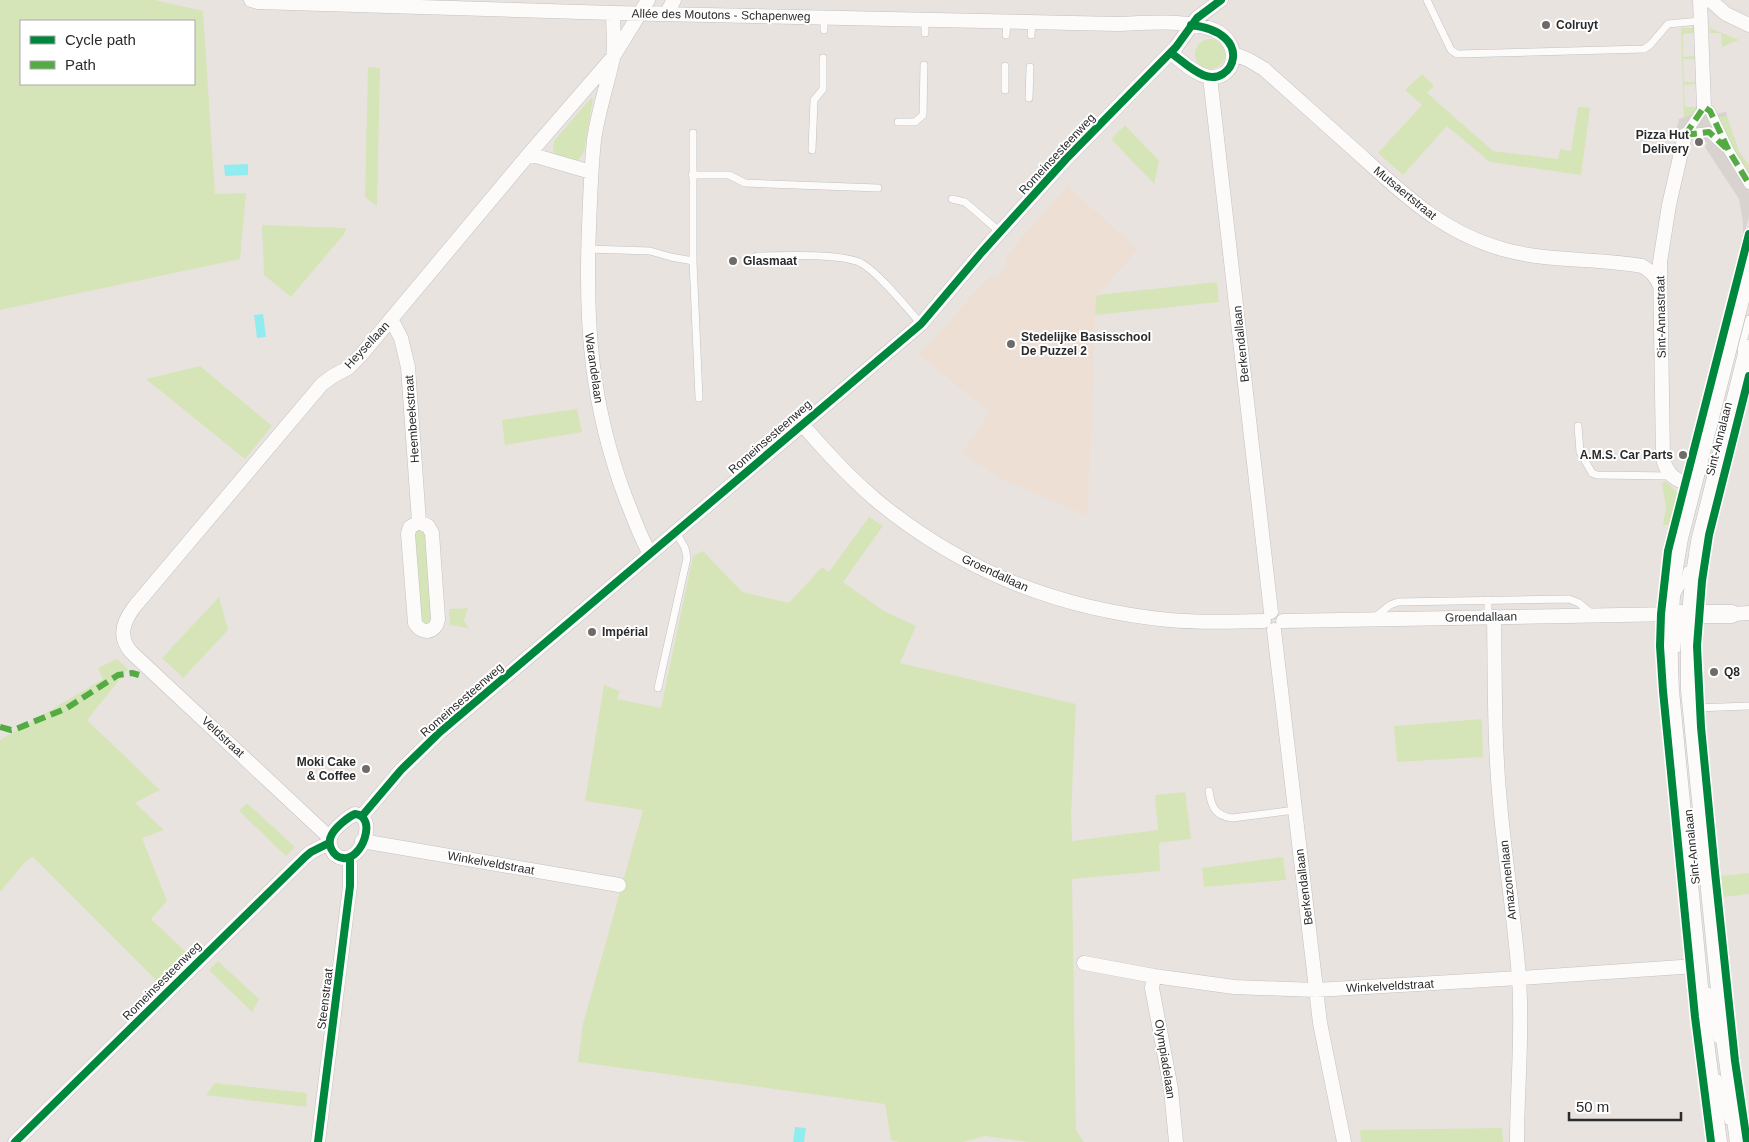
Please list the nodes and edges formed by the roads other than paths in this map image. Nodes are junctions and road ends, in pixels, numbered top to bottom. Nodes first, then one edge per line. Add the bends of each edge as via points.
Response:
1 (251, 0) edge
2 (648, 0) edge
3 (674, 0) edge
4 (1221, 0) edge
5 (1427, 0) edge
6 (1700, 0) edge
7 (1710, 0) edge
8 (613, 13) junction
9 (641, 13) junction
10 (666, 14) junction
11 (1700, 21) junction
12 (1191, 25) junction
13 (1749, 25) edge
14 (1171, 53) junction
15 (1234, 54) junction
16 (613, 57) junction
17 (824, 58) dead end
18 (924, 65) dead end
19 (1005, 66) dead end
20 (1030, 67) dead end
21 (1210, 77) junction
22 (1005, 90) dead end
23 (1029, 98) dead end
24 (1704, 107) junction
25 (898, 122) dead end
26 (693, 133) dead end
27 (1685, 135) junction
28 (812, 150) dead end
29 (1730, 151) junction
30 (529, 154) junction
31 (591, 172) junction
32 (692, 175) junction
33 (1749, 184) edge
34 (878, 188) dead end
35 (952, 199) dead end
36 (1000, 232) junction
37 (588, 249) junction
38 (757, 256) dead end
39 (693, 261) junction
40 (1749, 261) edge
41 (1660, 286) junction
42 (391, 319) junction
43 (1749, 319) edge
44 (920, 324) junction
45 (1749, 350) edge
46 (699, 398) dead end
47 (1742, 403) edge
48 (1722, 423) dead end
49 (802, 424) junction
50 (1578, 426) dead end
51 (1720, 433) dead end
52 (1671, 476) junction
53 (1692, 485) junction
54 (419, 522) junction
55 (676, 532) junction
56 (1692, 547) dead end
57 (650, 554) junction
58 (1684, 598) junction
59 (1488, 600) junction
60 (1741, 614) edge
61 (1594, 615) junction
62 (1491, 617) junction
63 (1372, 619) junction
64 (1273, 621) junction
65 (123, 632) joint
66 (1677, 661) dead end
67 (658, 688) dead end
68 (1677, 690) dead end
69 (1749, 706) edge
70 (1693, 708) junction
71 (1209, 792) dead end
72 (1295, 810) junction
73 (362, 816) junction
74 (330, 841) junction
75 (362, 842) junction
76 (350, 858) junction
77 (619, 885) dead end
78 (1700, 922) dead end
79 (1084, 964) dead end
80 (1154, 976) junction
81 (1700, 976) junction
82 (1519, 978) junction
83 (1316, 990) junction
84 (1718, 1048) dead end
85 (1720, 1056) dead end
86 (1714, 1064) dead end
87 (1717, 1073) dead end
88 (1730, 1132) edge
89 (15, 1142) edge
90 (318, 1142) edge
91 (1176, 1142) edge
92 (1344, 1142) edge
93 (1517, 1142) edge

1 - 8 street, Allée des Moutons - Schapenweg
2 - 9 street, Warandelaan
3 - 10 street
4 - 12 street, Romeinsesteenweg
5 - 11 lane via 1455,54 1644,49 1668,24
6 - 11 street
7 - 13 street via 1726,14
8 - 9 street, Allée des Moutons - Schapenweg
8 - 16 street, Warandelaan
9 - 10 street, Allée des Moutons - Schapenweg
9 - 16 street, Warandelaan
10 - 12 street, Allée des Moutons - Schapenweg via 824,24 1032,29 1118,24
11 - 24 street
12 - 14 street, Romeinsesteenweg
12 - 15 street via 1222,35 1232,46
14 - 21 street via 1197,72
14 - 36 street, Romeinsesteenweg via 1066,159
15 - 21 street via 1229,68 1218,76
15 - 41 street, Mutsaertstraat via 1264,69 1407,198 1446,226 1517,253 1642,266 1650,270
16 - 30 street, Heysellaan
16 - 31 street, Warandelaan via 598,114
17 - 28 lane via 823,90 814,100
18 - 25 lane via 923,115 915,122
19 - 22 lane
20 - 23 lane
21 - 64 street, Berkendallaan
24 - 27 street
24 - 29 street via 1710,111
26 - 32 lane
27 - 29 street via 1708,132
27 - 41 street, Sint-Annastraat via 1669,205 1660,262
29 - 33 street
30 - 31 street
30 - 42 street, Heysellaan
31 - 37 street, Warandelaan
32 - 34 lane via 729,176 745,183
32 - 39 lane
35 - 36 lane via 966,203
36 - 44 street, Romeinsesteenweg
37 - 39 lane via 650,250
37 - 57 street, Warandelaan via 590,347 602,420 618,477
38 - 44 lane via 841,257 859,262 872,271
39 - 46 lane
40 - 53 main road, Sint-Annalaan
41 - 52 street, Sint-Annastraat via 1663,459
42 - 54 street, Heembeekstraat via 401,338 408,367
42 - 65 street, Heysellaan via 354,363 322,384 128,615
43 - 48 lane, Sint-Annalaan
44 - 49 street, Romeinsesteenweg
45 - 47 main road, Sint-Annalaan
47 - 58 main road, Sint-Annalaan
49 - 55 street, Romeinsesteenweg
49 - 64 street, Groendallaan via 854,479 896,515 949,551 1007,581 1079,604 1153,618 1185,622
50 - 52 lane via 1580,452 1592,474
51 - 56 lane, Sint-Annalaan
52 - 53 street
53 - 58 main road, Sint-Annalaan via 1671,572
54 - 54 street via 428,526 432,533 438,619 436,627 426,631 415,623 408,534 410,527
55 - 57 street, Romeinsesteenweg
55 - 67 lane via 685,548 686,564
57 - 73 street, Romeinsesteenweg via 433,738
58 - 60 street
58 - 61 street, Groendallaan
58 - 66 lane, Sint-Annalaan
58 - 70 main road, Sint-Annalaan
58 - 81 main road, Sint-Annalaan via 1666,646
59 - 61 lane via 1569,599
59 - 62 lane
59 - 63 lane via 1398,602
61 - 62 street, Groendallaan
62 - 63 street, Groendallaan
62 - 82 street, Amazonenlaan via 1500,802
63 - 64 street, Groendallaan
64 - 72 street, Berkendallaan
65 - 74 street, Veldstraat via 127,647
68 - 78 lane, Sint-Annalaan
69 - 70 lane
70 - 88 main road, Sint-Annalaan via 1725,1030
71 - 72 lane via 1214,809 1225,817
72 - 83 street, Berkendallaan
73 - 74 street, Romeinsesteenweg via 352,815 332,833
73 - 75 street via 367,824
74 - 76 street via 330,848 337,856
74 - 89 street, Romeinsesteenweg via 304,857
75 - 76 street via 360,850
75 - 77 street, Winkelveldstraat
76 - 90 street, Steenstraat via 350,886
79 - 80 street, Winkelveldstraat
80 - 83 street, Winkelveldstraat via 1241,987
80 - 91 street, Olympiadelaan via 1152,988 1171,1089
81 - 82 street, Winkelveldstraat
81 - 84 lane, Sint-Annalaan
81 - 86 lane, Sint-Annalaan
81 - 88 main road, Sint-Annalaan
82 - 83 street, Winkelveldstraat
82 - 93 street, Amazonenlaan via 1521,1043
83 - 92 street, Berkendallaan via 1322,1039
85 - 88 lane
87 - 88 lane

